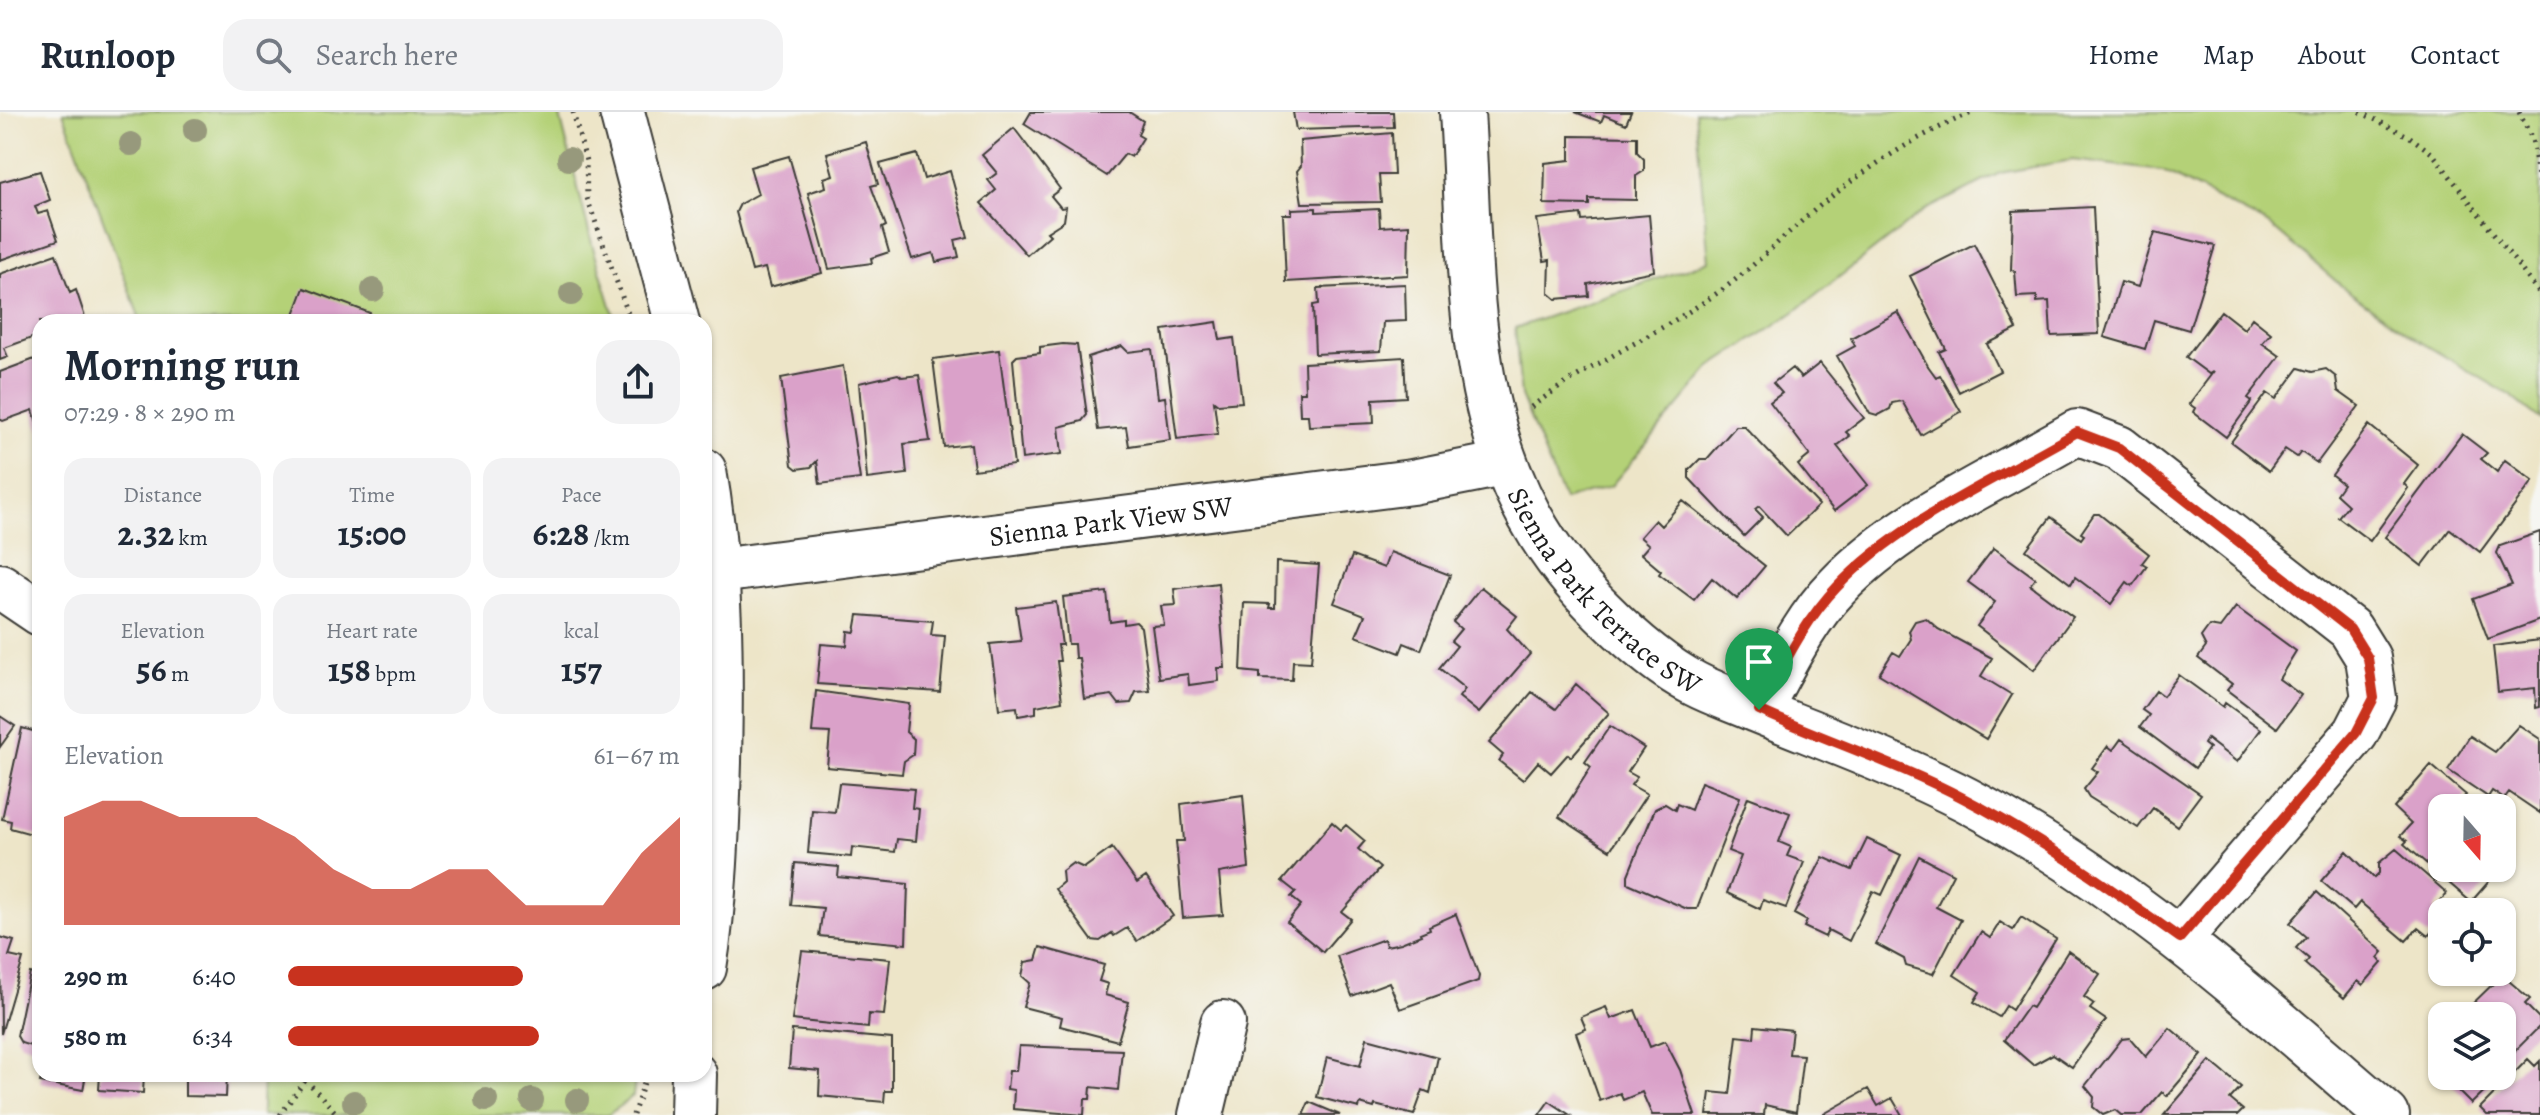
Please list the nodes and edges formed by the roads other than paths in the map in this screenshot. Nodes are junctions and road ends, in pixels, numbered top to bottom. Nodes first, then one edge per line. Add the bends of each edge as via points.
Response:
1 (622, 112) edge
2 (1462, 112) edge
3 (675, 314) edge
4 (1503, 464) junction
5 (712, 528) edge
6 (718, 571) junction
7 (0, 586) edge
8 (32, 608) edge
9 (1759, 710) junction
10 (712, 888) edge
11 (2180, 938) junction
12 (1223, 1023) dead end
13 (694, 1082) edge
14 (693, 1115) edge
15 (1201, 1115) edge
16 (2387, 1115) edge

1 - 3 street
2 - 4 street, Sienna Park Terrace SW via 1479,371
4 - 6 street, Sienna Park View SW via 1412,482
4 - 9 street, Sienna Park Terrace SW via 1560,564 1622,630 1694,684
5 - 6 street
6 - 10 street
7 - 8 street
9 - 11 street, Sienna Park Terrace SW via 1965,799 2052,847
9 - 11 street via 1819,610 1882,545 2077,432 2119,448 2350,629 2368,658 2374,698 2356,733
11 - 16 street, Sienna Park Terrace SW
12 - 15 street
13 - 14 street

